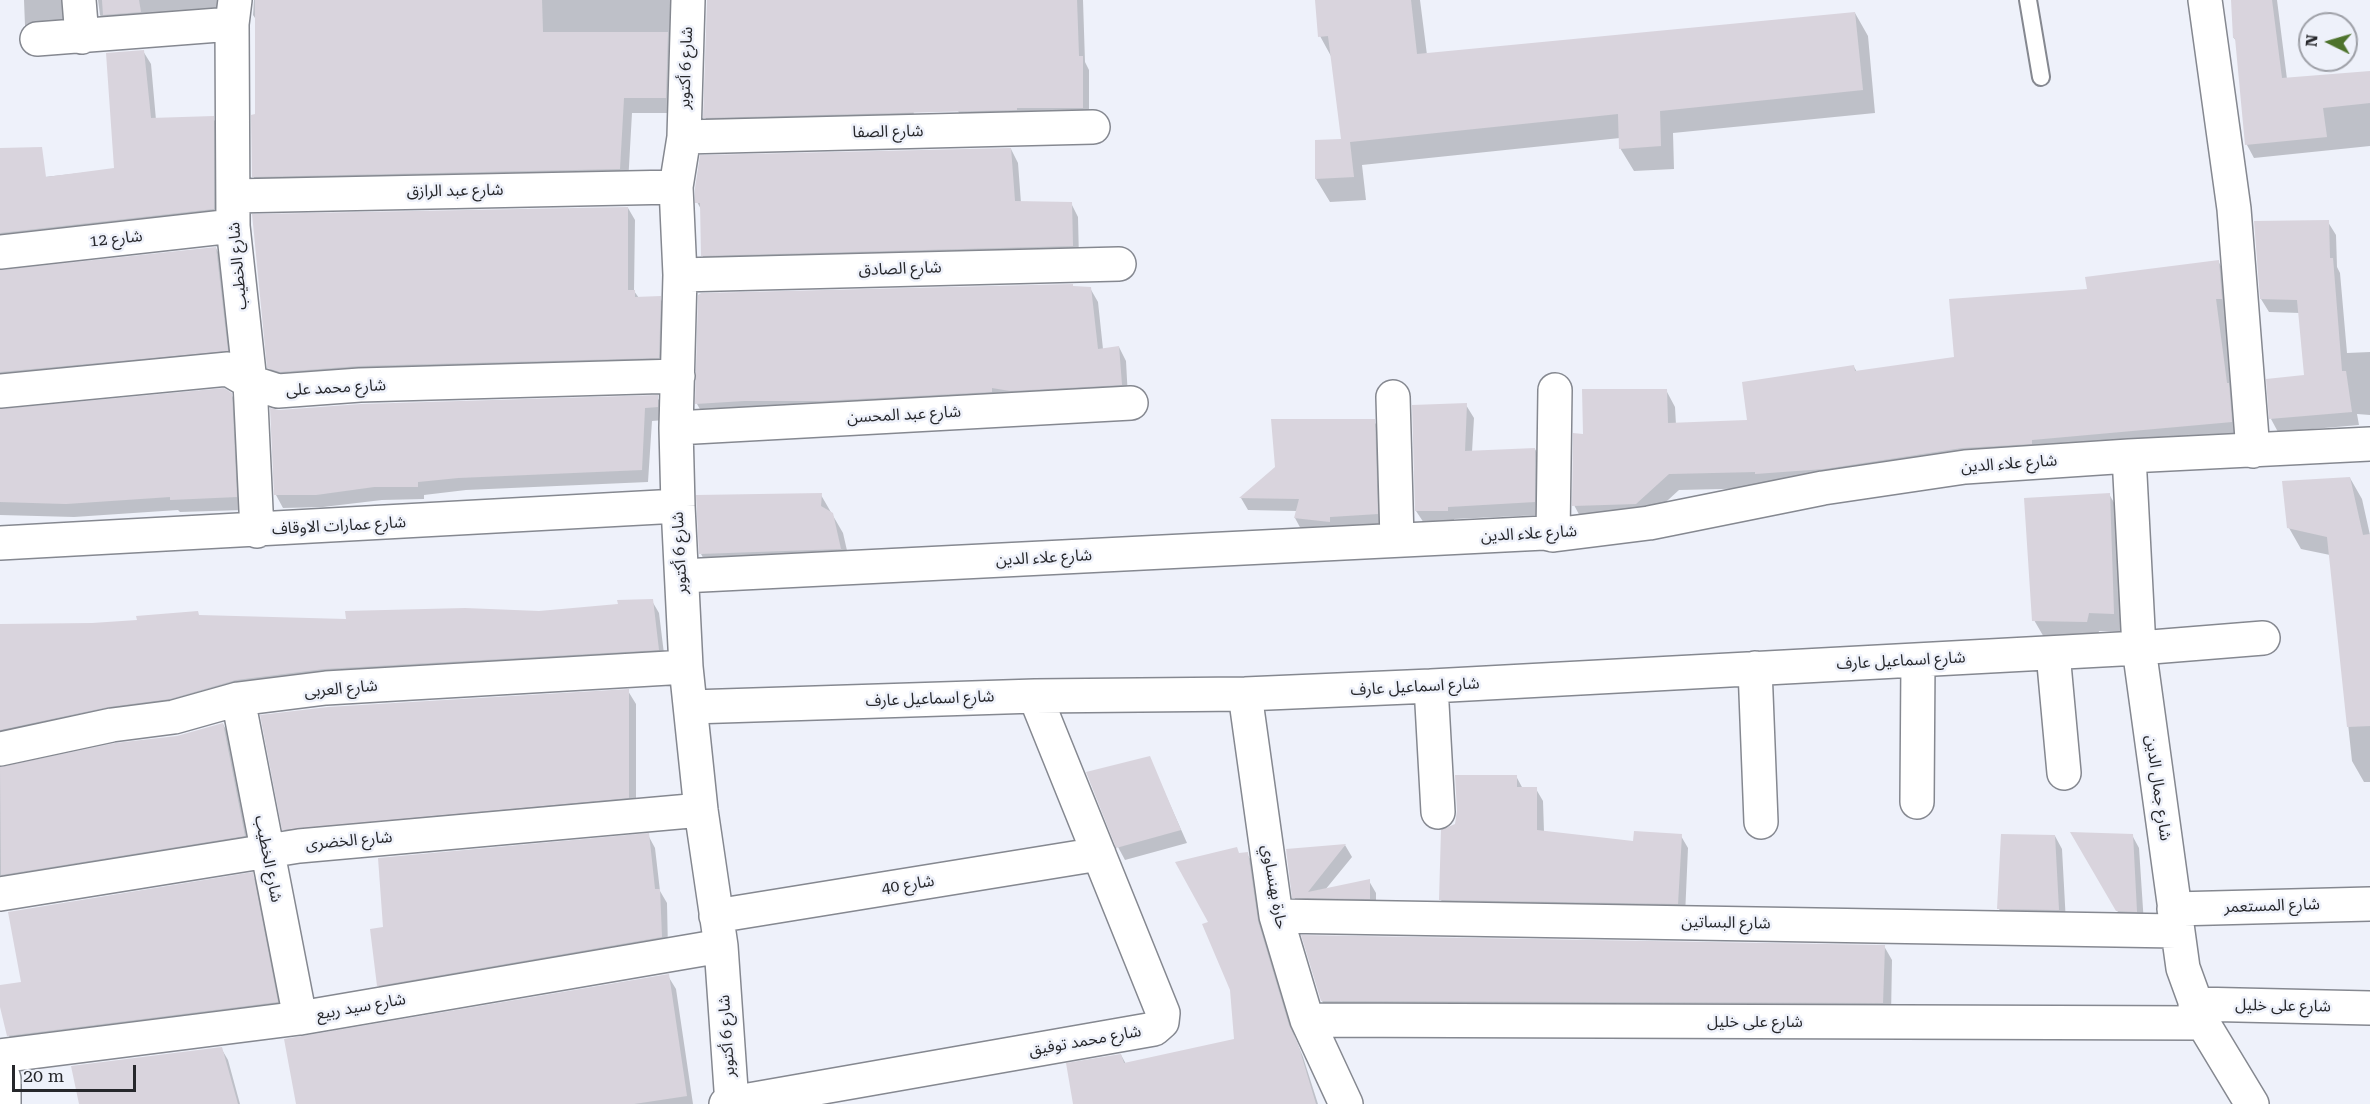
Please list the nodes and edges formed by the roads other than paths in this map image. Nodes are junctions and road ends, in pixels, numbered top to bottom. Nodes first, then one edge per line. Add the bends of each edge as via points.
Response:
1 (79, 0) edge
2 (688, 0) edge
3 (2028, 0) edge
4 (2205, 0) edge
5 (233, 12) edge
6 (82, 37) junction
7 (37, 39) dead end
8 (2041, 77) dead end
9 (1093, 127) dead end
10 (684, 137) junction
11 (676, 187) junction
12 (233, 211) junction
13 (0, 252) edge
14 (1119, 264) dead end
15 (680, 275) junction
16 (678, 376) junction
17 (250, 382) junction
18 (1555, 390) dead end
19 (0, 391) edge
20 (1393, 397) dead end
21 (1131, 403) dead end
22 (676, 428) junction
23 (2370, 444) edge
24 (2253, 450) junction
25 (2129, 456) junction
26 (678, 506) junction
27 (257, 531) junction
28 (1553, 536) junction
29 (1397, 540) junction
30 (0, 543) edge
31 (682, 576) junction
32 (2263, 638) dead end
33 (2139, 648) junction
34 (2053, 653) junction
35 (1918, 660) junction
36 (687, 667) junction
37 (1755, 668) junction
38 (1431, 686) junction
39 (1245, 694) junction
40 (1035, 696) junction
41 (238, 699) junction
42 (691, 707) junction
43 (0, 749) edge
44 (2064, 773) dead end
45 (1917, 802) dead end
46 (701, 810) junction
47 (1438, 812) dead end
48 (1761, 822) dead end
49 (266, 850) junction
50 (1099, 854) junction
51 (0, 894) edge
52 (2370, 903) edge
53 (1276, 916) junction
54 (2175, 920) junction
55 (718, 931) junction
56 (2370, 1008) edge
57 (2199, 1013) junction
58 (300, 1018) junction
59 (1307, 1020) junction
60 (0, 1056) edge
61 (0, 1067) edge
62 (4, 1104) edge
63 (726, 1104) edge
64 (732, 1104) edge
65 (1346, 1104) edge
66 (2252, 1104) edge

1 - 6 street
2 - 10 street, شارع 6 أكتوبر
3 - 8 lane
4 - 24 street via 2234,209
5 - 6 street
5 - 12 street, شارع الخطيب
6 - 7 street
9 - 10 street, شارع الصفا
10 - 11 street, شارع 6 أكتوبر
11 - 12 street, شارع عبد الرازق
11 - 15 street, شارع 6 أكتوبر
12 - 13 street, شارع 12
12 - 17 street, شارع الخطيب
14 - 15 street, شارع الصادق
15 - 16 street, شارع 6 أكتوبر
16 - 17 street, شارع محمد على via 278,391
16 - 22 street, شارع 6 أكتوبر
17 - 19 street, شارع محمد على via 228,369
17 - 27 street, شارع الخطيب
18 - 28 street
20 - 29 street
21 - 22 street, شارع عبد المحسن
22 - 26 street, شارع 6 أكتوبر
23 - 24 street, شارع علاء الدين
24 - 25 street, شارع علاء الدين
25 - 28 street, شارع علاء الدين via 1965,467 1812,490 1649,523
25 - 33 street, شارع جمال الدين
26 - 27 street, شارع عمارات الاوقاف
26 - 31 street, شارع 6 أكتوبر
27 - 30 street, شارع عمارات الاوقاف
28 - 29 street, شارع علاء الدين via 1544,533
29 - 31 street, شارع علاء الدين
31 - 36 street, شارع 6 أكتوبر
32 - 33 street, شارع اسماعيل عارف
33 - 34 street, شارع اسماعيل عارف
33 - 54 street, شارع جمال الدين
34 - 35 street, شارع اسماعيل عارف
34 - 44 street
35 - 37 street, شارع اسماعيل عارف
35 - 45 street
36 - 41 street, شارع العربى via 326,688
36 - 42 street, شارع 6 أكتوبر
37 - 38 street, شارع اسماعيل عارف
37 - 48 street
38 - 39 street, شارع اسماعيل عارف
38 - 47 street
39 - 40 street, شارع اسماعيل عارف
39 - 53 street, حارة بهنساوي
40 - 42 street, شارع اسماعيل عارف
40 - 50 street, شارع محمد توفيق
41 - 43 street, شارع العربى via 174,717 112,725
41 - 49 street, شارع الخطيب
42 - 46 street, شارع 6 أكتوبر
46 - 49 street, شارع الخضرى
46 - 55 street, شارع 6 أكتوبر
49 - 51 street, شارع الخضرى
49 - 58 street, شارع الخطيب
50 - 55 street, شارع 40
50 - 64 street, شارع محمد توفيق via 1163,1013 1159,1026
52 - 54 street, شارع المستعمر
53 - 54 street, شارع البساتين
53 - 59 street, حارة بهنساوي
54 - 57 street, شارع جمال الدين via 2183,968
55 - 58 street, شارع سيد ربيع
55 - 64 street, شارع 6 أكتوبر
56 - 57 street, شارع على خليل
57 - 59 street, شارع على خليل
57 - 66 street, شارع جمال الدين
58 - 60 street, شارع سيد ربيع
59 - 65 street, حارة بهنساوي
61 - 62 street
63 - 64 street

